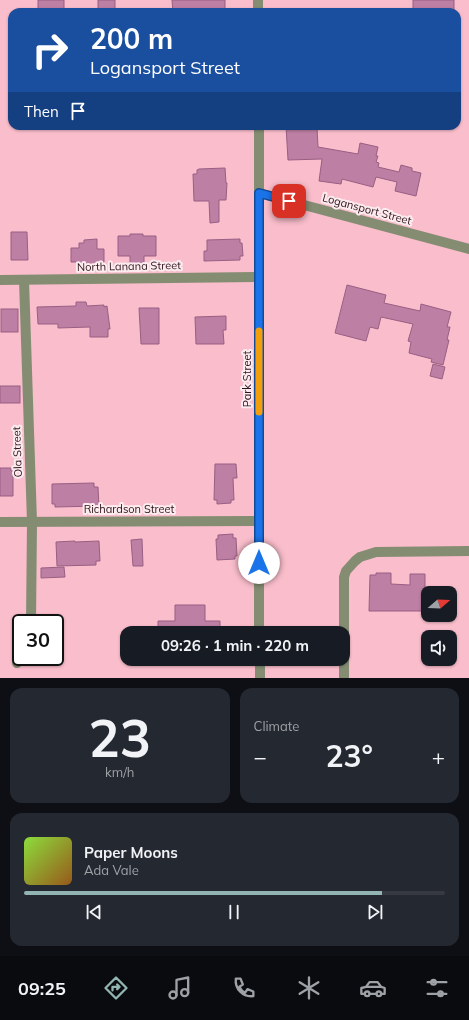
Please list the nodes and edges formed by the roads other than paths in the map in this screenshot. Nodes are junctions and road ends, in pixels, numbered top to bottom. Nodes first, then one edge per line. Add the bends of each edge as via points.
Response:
1 (259, 130) edge
2 (259, 193) junction
3 (469, 249) edge
4 (259, 276) junction
5 (0, 280) edge
6 (24, 280) junction
7 (259, 521) junction
8 (0, 522) edge
9 (32, 522) junction
10 (469, 551) edge
11 (31, 614) edge
12 (259, 626) edge
13 (260, 666) edge
14 (260, 678) edge
15 (344, 678) edge

1 - 2 street, Park Street
2 - 3 street, Logansport Street
2 - 4 street, Park Street
4 - 6 street, North Lanana Street
4 - 7 street, Park Street
5 - 6 street, North Lanana Street
6 - 9 street, Ola Street
7 - 9 street, Richardson Street
7 - 12 street, Park Street
8 - 9 street, Richardson Street
9 - 11 street, Ola Street
10 - 15 street via 376,552 360,557 350,566 344,577
13 - 14 street

